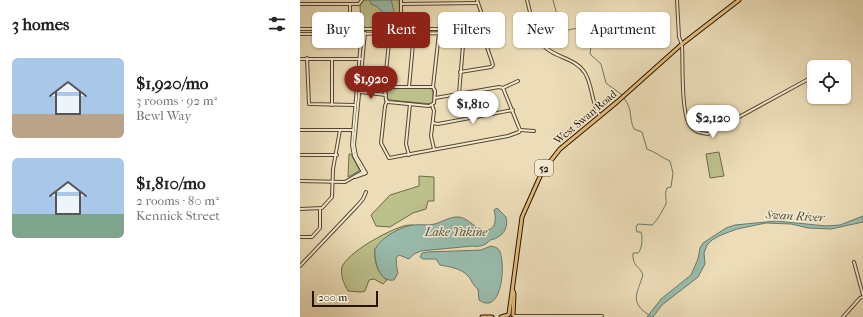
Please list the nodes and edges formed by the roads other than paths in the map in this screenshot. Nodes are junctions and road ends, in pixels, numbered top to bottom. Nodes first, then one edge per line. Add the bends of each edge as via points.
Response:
1 (362, 0) edge
2 (401, 0) edge
3 (477, 0) edge
4 (527, 0) edge
5 (677, 0) edge
6 (739, 0) edge
7 (478, 3) junction
8 (300, 4) edge
9 (350, 4) junction
10 (401, 4) junction
11 (350, 12) edge
12 (401, 12) edge
13 (481, 12) edge
14 (300, 29) edge
15 (312, 29) edge
16 (364, 29) edge
17 (372, 29) edge
18 (364, 33) edge
19 (372, 33) edge
20 (300, 34) edge
21 (312, 34) edge
22 (438, 42) edge
23 (682, 44) junction
24 (362, 48) edge
25 (388, 48) edge
26 (413, 48) edge
27 (462, 48) edge
28 (487, 48) edge
29 (300, 58) edge
30 (307, 58) junction
31 (332, 59) junction
32 (361, 59) junction
33 (460, 72) junction
34 (807, 80) edge
35 (518, 81) dead end
36 (409, 87) junction
37 (433, 87) junction
38 (387, 88) junction
39 (504, 88) junction
40 (358, 92) junction
41 (459, 94) junction
42 (386, 95) junction
43 (435, 98) junction
44 (387, 101) junction
45 (410, 104) junction
46 (357, 105) junction
47 (432, 105) junction
48 (332, 106) junction
49 (513, 110) junction
50 (600, 116) junction
51 (433, 123) junction
52 (300, 130) edge
53 (340, 130) junction
54 (354, 130) junction
55 (520, 130) junction
56 (534, 131) dead end
57 (434, 149) junction
58 (300, 154) edge
59 (337, 155) junction
60 (409, 155) junction
61 (300, 180) edge
62 (334, 181) junction
63 (366, 192) dead end
64 (320, 208) junction
65 (300, 209) edge
66 (300, 237) edge
67 (854, 262) dead end
68 (300, 266) edge
69 (513, 291) junction
70 (863, 296) edge
71 (508, 315) edge
72 (514, 316) edge
73 (602, 316) edge
74 (482, 317) edge
75 (492, 317) edge
76 (501, 317) edge
77 (524, 317) edge
78 (843, 317) edge

1 - 9 street via 359,4
2 - 10 street
3 - 7 street
4 - 50 street via 537,38 551,52 576,63 584,72 594,106
5 - 23 street via 679,38
6 - 23 main road, West Swan Road / 52
7 - 10 street
7 - 13 street
8 - 9 street
9 - 11 street
10 - 12 street
14 - 15 street
16 - 17 street
18 - 19 street
20 - 21 street
22 - 37 street
23 - 34 street via 685,110 689,124 698,133 708,134
23 - 50 main road, West Swan Road / 52
24 - 32 street
25 - 38 street via 385,81
26 - 36 street
27 - 33 street
28 - 33 street via 493,65 491,67
29 - 30 street
30 - 31 street
30 - 48 street via 308,102 311,106
31 - 32 street
31 - 48 street
32 - 40 street
33 - 41 street
35 - 39 street
36 - 37 street
36 - 38 street
37 - 43 street
38 - 42 street
39 - 41 street
39 - 49 street
40 - 42 street
40 - 46 street
41 - 43 street
42 - 44 street
43 - 47 street
44 - 45 street
44 - 60 street via 382,147 389,158
45 - 47 street
45 - 60 street via 406,144
46 - 48 street
46 - 54 street
47 - 51 street
49 - 51 street
49 - 55 street
50 - 69 main road, West Swan Road / 52 via 552,157 532,190 519,228
51 - 57 street via 431,136
52 - 53 street
53 - 54 street
53 - 59 street
54 - 62 street via 352,151 364,172 345,182
55 - 56 street
55 - 57 street via 508,136
57 - 60 street
58 - 59 street
59 - 62 street
61 - 62 street
62 - 64 street via 332,197
63 - 68 street via 357,206
64 - 65 street
64 - 66 street via 320,228 312,237
67 - 70 street
69 - 71 main road, West Swan Road / 52
69 - 72 main road, West Swan Road / 52
70 - 78 street
71 - 72 main road
71 - 76 main road
72 - 77 street
73 - 77 street
74 - 75 main road

